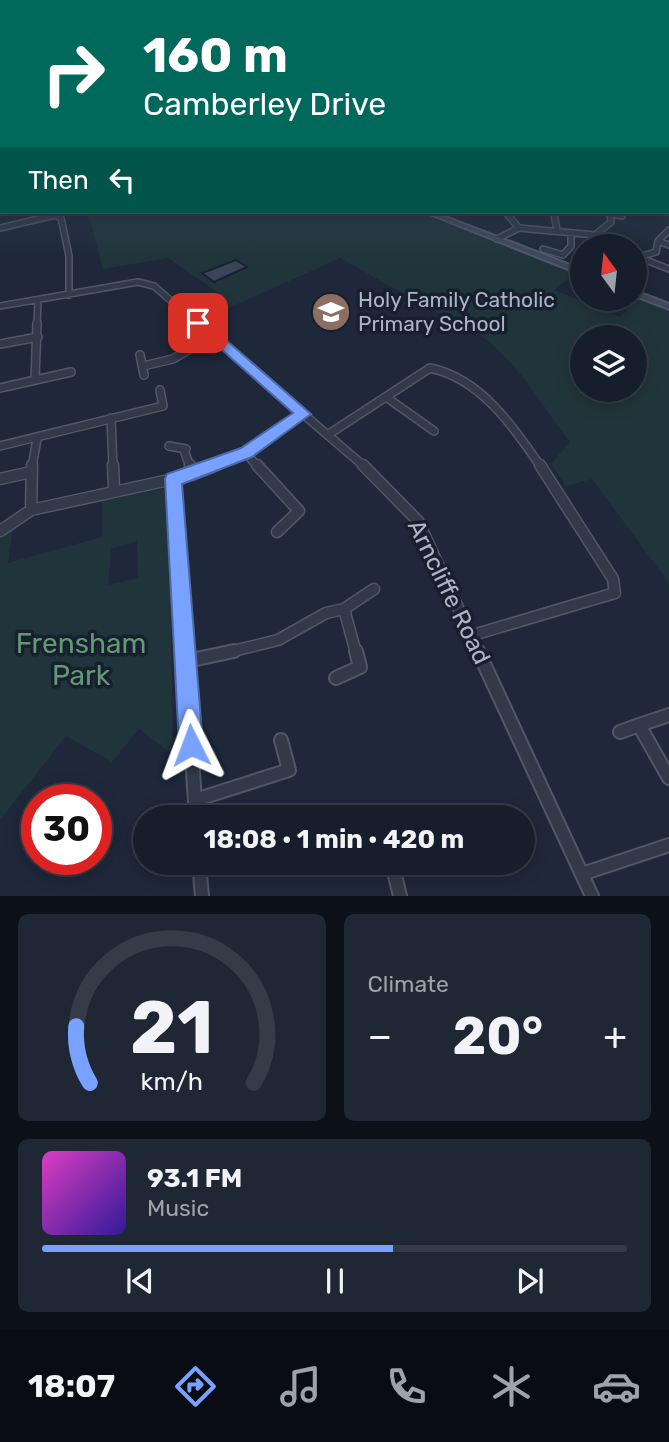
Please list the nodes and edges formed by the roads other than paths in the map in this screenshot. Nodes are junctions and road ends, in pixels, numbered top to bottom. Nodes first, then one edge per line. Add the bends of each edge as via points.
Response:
1 (433, 214) edge
2 (507, 214) edge
3 (554, 214) edge
4 (610, 214) edge
5 (614, 214) edge
6 (622, 216) dead end
7 (0, 228) edge
8 (519, 228) junction
9 (557, 230) junction
10 (669, 230) edge
11 (571, 233) junction
12 (497, 239) junction
13 (659, 241) junction
14 (669, 245) edge
15 (543, 249) dead end
16 (648, 254) edge
17 (648, 261) edge
18 (570, 268) edge
19 (669, 269) edge
20 (69, 295) junction
21 (648, 298) edge
22 (38, 300) junction
23 (0, 306) edge
24 (669, 307) edge
25 (214, 335) junction
26 (38, 337) junction
27 (0, 344) edge
28 (140, 355) dead end
29 (143, 366) junction
30 (71, 372) dead end
31 (144, 375) dead end
32 (35, 380) junction
33 (0, 388) edge
34 (160, 390) dead end
35 (386, 397) junction
36 (303, 414) junction
37 (111, 418) junction
38 (433, 431) dead end
39 (329, 434) junction
40 (37, 439) junction
41 (0, 446) edge
42 (169, 446) dead end
43 (246, 453) junction
44 (31, 472) junction
45 (191, 475) junction
46 (0, 479) edge
47 (173, 479) junction
48 (114, 490) junction
49 (31, 510) junction
50 (0, 531) edge
51 (277, 532) dead end
52 (374, 590) dead end
53 (344, 609) junction
54 (473, 635) junction
55 (187, 661) junction
56 (336, 678) dead end
57 (669, 715) edge
58 (639, 725) junction
59 (620, 732) dead end
60 (281, 740) dead end
61 (669, 778) edge
62 (195, 800) junction
63 (195, 805) edge
64 (669, 845) edge
65 (582, 874) junction
66 (200, 875) edge
67 (395, 875) edge
68 (202, 896) edge
69 (400, 896) edge
70 (592, 896) edge

1 - 12 street
2 - 8 street
3 - 9 street
4 - 11 street via 611,222 595,235
5 - 6 street
7 - 20 street via 55,215 61,218 69,259
8 - 9 street
8 - 12 street
9 - 11 street
10 - 13 street
11 - 15 street via 566,257
12 - 18 street
13 - 14 street
13 - 16 street via 656,252
17 - 19 street
20 - 22 street, Arncliffe Road
20 - 25 street, Arncliffe Road via 145,282
21 - 24 street
22 - 23 street, Arncliffe Road
22 - 26 street
25 - 29 street via 173,359
25 - 36 street, Arncliffe Road
26 - 27 street
26 - 32 street
28 - 29 street
29 - 31 street
30 - 32 street
32 - 33 street
34 - 37 street via 163,406
35 - 38 street
35 - 39 street
35 - 54 street via 439,366 483,392 544,471 613,579 615,593
36 - 39 street, Arncliffe Road
36 - 43 street
37 - 40 street
37 - 48 street
39 - 54 street, Arncliffe Road via 418,521
40 - 41 street
40 - 44 street
42 - 45 street via 185,450
43 - 45 street
43 - 51 street via 299,511
44 - 46 street
44 - 49 street
45 - 47 street
47 - 48 street
47 - 55 street
48 - 49 street
49 - 50 street
52 - 53 street
53 - 55 street via 314,617 294,634 273,641
53 - 56 street via 360,667
54 - 65 street, Arncliffe Road
55 - 62 street
57 - 58 street
58 - 59 street
58 - 61 street
60 - 62 street via 289,770
62 - 63 street
64 - 65 street
65 - 70 street, Arncliffe Road
66 - 68 street
67 - 69 street

